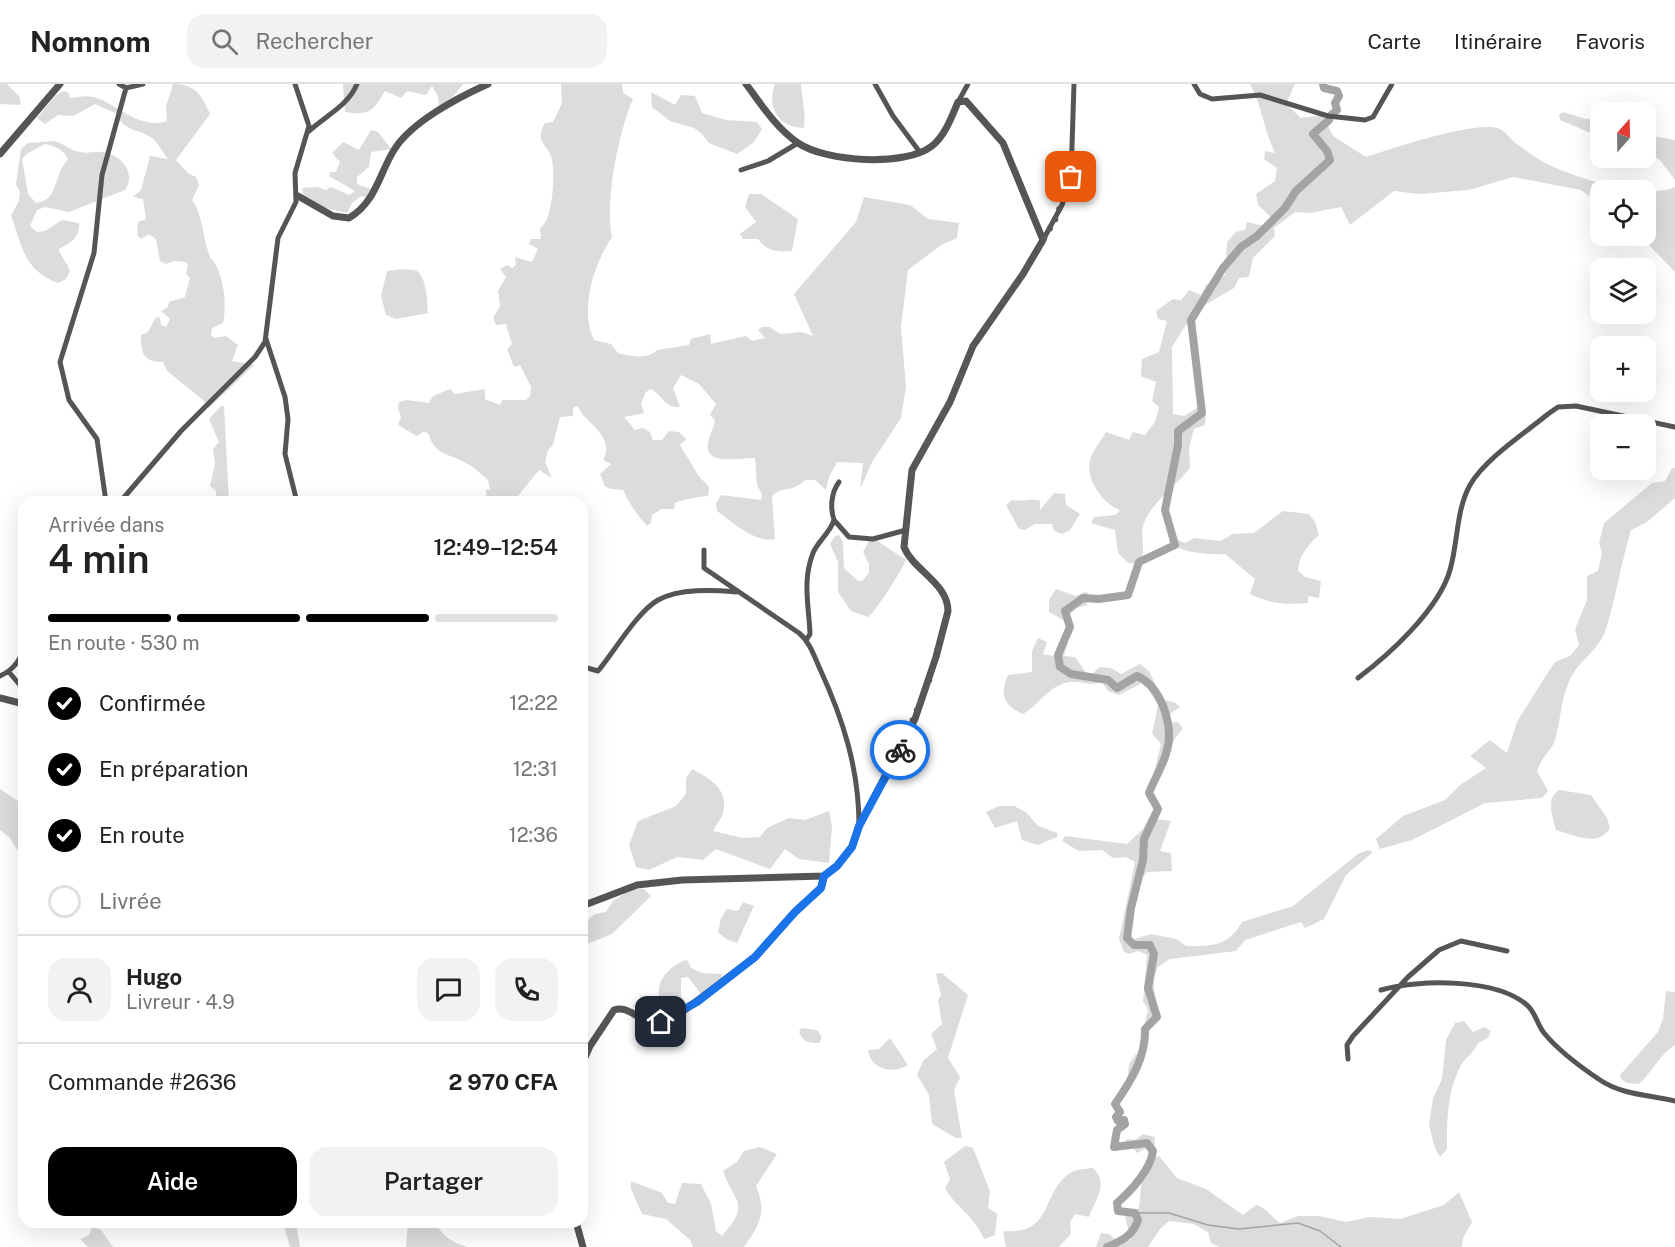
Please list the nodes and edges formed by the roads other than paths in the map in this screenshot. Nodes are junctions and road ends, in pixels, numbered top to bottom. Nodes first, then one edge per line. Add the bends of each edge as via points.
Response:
1 (60, 84) edge
2 (119, 84) edge
3 (143, 84) edge
4 (295, 84) edge
5 (357, 84) edge
6 (488, 84) edge
7 (746, 84) edge
8 (875, 84) edge
9 (968, 84) edge
10 (1074, 84) edge
11 (1194, 84) edge
12 (1392, 84) edge
13 (126, 88) junction
14 (958, 102) junction
15 (307, 134) junction
16 (798, 143) junction
17 (919, 151) junction
18 (0, 154) edge
19 (741, 170) dead end
20 (298, 196) junction
21 (1043, 240) junction
22 (266, 337) junction
23 (1675, 427) edge
24 (839, 482) dead end
25 (105, 496) edge
26 (125, 496) edge
27 (296, 496) edge
28 (834, 520) junction
29 (906, 530) junction
30 (704, 550) dead end
31 (738, 592) junction
32 (806, 640) junction
33 (18, 661) edge
34 (588, 668) edge
35 (9, 672) junction
36 (0, 676) edge
37 (1358, 678) dead end
38 (18, 683) edge
39 (0, 698) edge
40 (18, 702) edge
41 (859, 826) junction
42 (824, 876) junction
43 (588, 904) edge
44 (1507, 951) dead end
45 (1400, 986) junction
46 (1381, 990) dead end
47 (588, 1050) edge
48 (1348, 1059) dead end
49 (1675, 1101) edge
50 (578, 1228) edge
51 (583, 1247) edge

1 - 18 street
2 - 13 street
3 - 13 street
4 - 15 street via 308,117
5 - 15 street via 339,110 320,120
6 - 20 street via 434,112 403,140 393,151 372,197 358,213 349,218 333,216
7 - 16 street via 770,116
8 - 17 street
9 - 14 street
10 - 21 street via 1071,177 1062,205
11 - 12 street via 1200,94 1212,99 1260,95 1328,116 1365,120 1373,117
13 - 25 street via 102,175 94,253 60,362 69,400 97,440
14 - 17 street via 940,137 932,146
14 - 21 street via 970,104 1003,143
15 - 20 street via 295,173
16 - 17 street via 837,156 870,159 897,158
16 - 19 street via 768,161
20 - 22 street via 278,238
21 - 29 street via 973,346 945,412 912,470
22 - 26 street via 255,357 181,431
22 - 27 street via 285,397 285,454
23 - 37 street via 1576,406 1558,407 1548,414 1471,484 1450,572 1443,586 1417,622
24 - 28 street via 831,506
28 - 29 street via 849,537 873,539
28 - 32 street via 813,551 809,568 805,600 810,634
29 - 41 street via 906,551 933,580 948,604 948,611 915,719
30 - 31 street via 704,568
31 - 32 street
31 - 34 street via 702,591 657,600 598,671
32 - 41 street via 839,708 853,765
33 - 35 street
35 - 36 street
35 - 38 street
39 - 40 street
41 - 42 street via 846,856
42 - 43 street via 645,884
42 - 47 street via 821,888 755,957 682,1012 655,1022 614,1010
44 - 45 street via 1457,942 1433,953
45 - 46 street
45 - 48 street via 1353,1036 1347,1046
45 - 49 street via 1436,982 1484,986 1510,994 1531,1009 1542,1031 1554,1043 1599,1080 1620,1090
50 - 51 street

